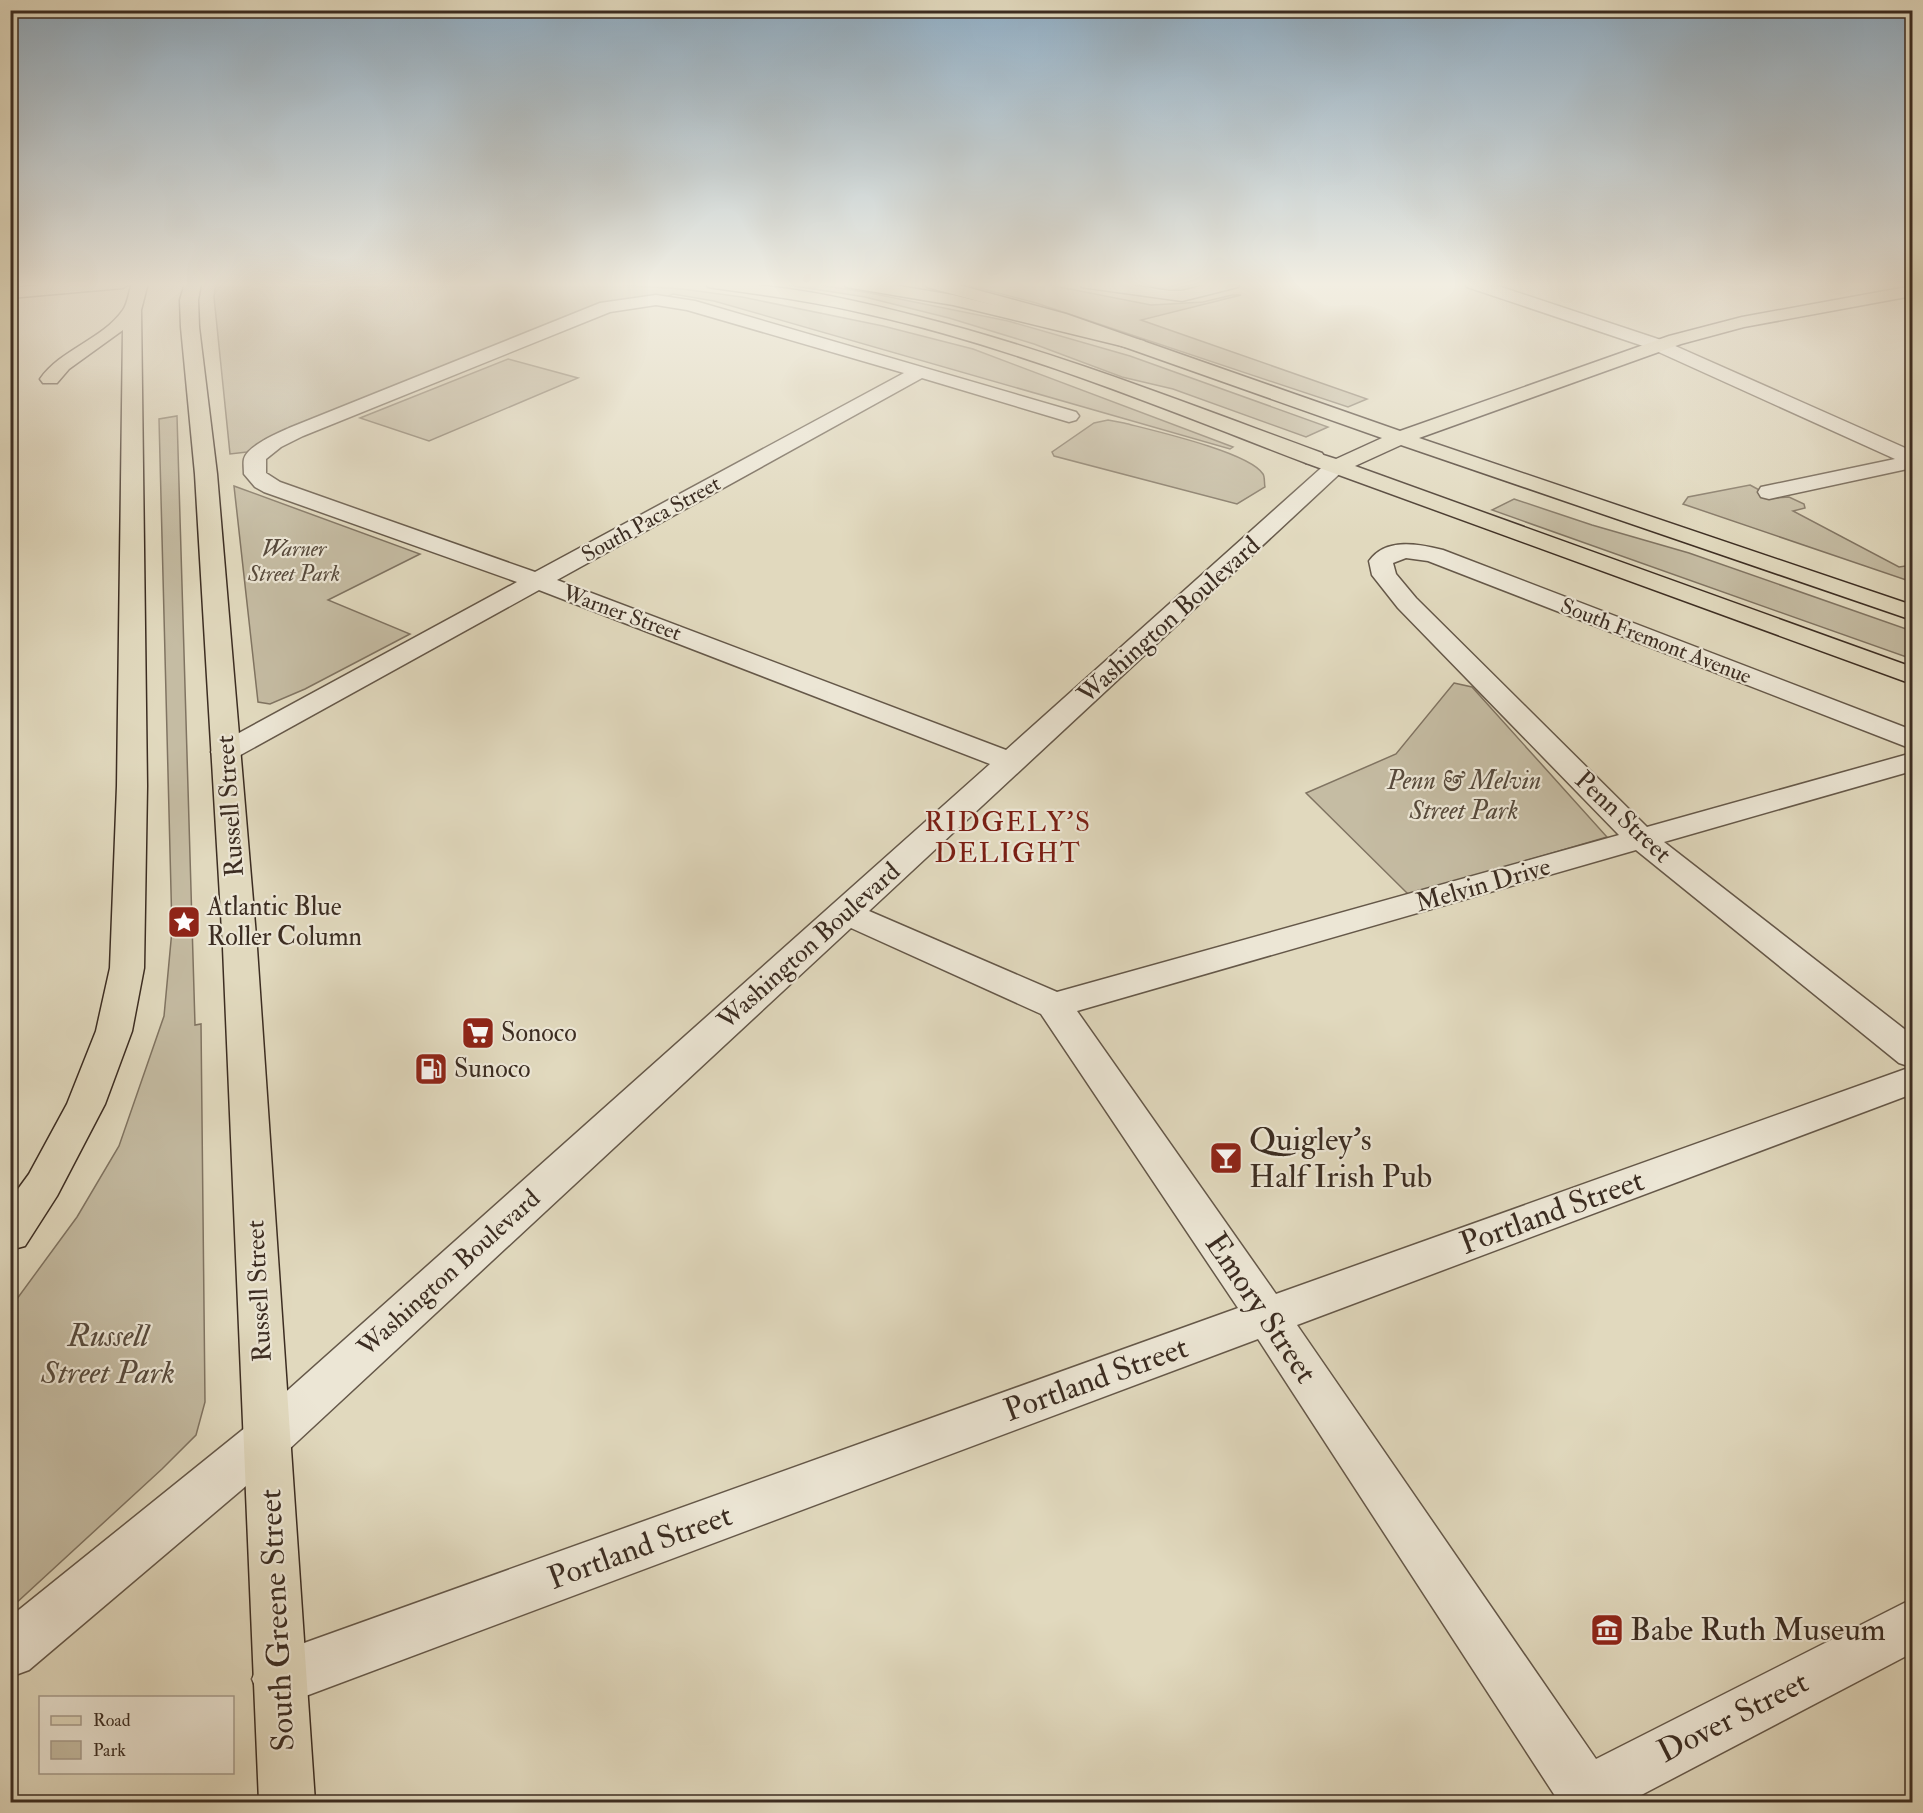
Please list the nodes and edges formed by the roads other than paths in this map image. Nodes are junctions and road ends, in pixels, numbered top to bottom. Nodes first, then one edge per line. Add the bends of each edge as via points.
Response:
1 (60, 368) edge
2 (132, 368) edge
3 (193, 368) edge
4 (456, 368) edge
5 (904, 368) edge
6 (1065, 368) edge
7 (1202, 368) edge
8 (1595, 368) edge
9 (1708, 368) edge
10 (919, 372) junction
11 (50, 379) dead end
12 (1069, 416) dead end
13 (1400, 438) junction
14 (1912, 461) edge
15 (1337, 466) junction
16 (1769, 492) dead end
17 (1398, 552) joint
18 (536, 582) junction
19 (1912, 613) edge
20 (1912, 676) edge
21 (1912, 740) edge
22 (225, 752) junction
23 (1012, 762) junction
24 (1912, 762) edge
25 (1642, 840) junction
26 (845, 913) junction
27 (1054, 1005) junction
28 (1912, 1054) edge
29 (1912, 1080) edge
30 (10, 1234) edge
31 (1267, 1317) junction
32 (268, 1438) junction
33 (1912, 1625) edge
34 (10, 1651) edge
35 (279, 1680) junction
36 (1589, 1798) edge
37 (287, 1803) edge

1 - 11 main road
2 - 30 main road via 132,786 127,968 114,1031 86,1104 43,1185
3 - 22 main road, Russell Street via 207,474
4 - 18 street, Warner Street via 296,432 260,451 255,457 255,474 272,487
5 - 10 street, Warner Street
6 - 15 main road
7 - 13 main road
8 - 13 main road, Washington Boulevard
9 - 14 street
10 - 12 street
10 - 18 street, South Paca Street
13 - 15 main road, Washington Boulevard
13 - 19 main road
14 - 16 street
15 - 20 main road
15 - 23 street, Washington Boulevard
17 - 21 street, South Fremont Avenue via 1435,555
17 - 25 street, Penn Street via 1381,561 1389,583
18 - 22 street, South Paca Street
18 - 23 street, Warner Street
22 - 32 main road, Russell Street
23 - 26 street, Washington Boulevard
24 - 25 street, Melvin Drive
25 - 27 street, Melvin Drive
25 - 28 street, Penn Street
26 - 27 street
26 - 32 street, Washington Boulevard
27 - 31 street, Emory Street
29 - 31 street, Portland Street
31 - 35 street, Portland Street
31 - 36 street, Emory Street
32 - 34 street, Washington Boulevard
32 - 35 main road, South Greene Street
33 - 36 street, Dover Street
35 - 37 main road, South Greene Street

